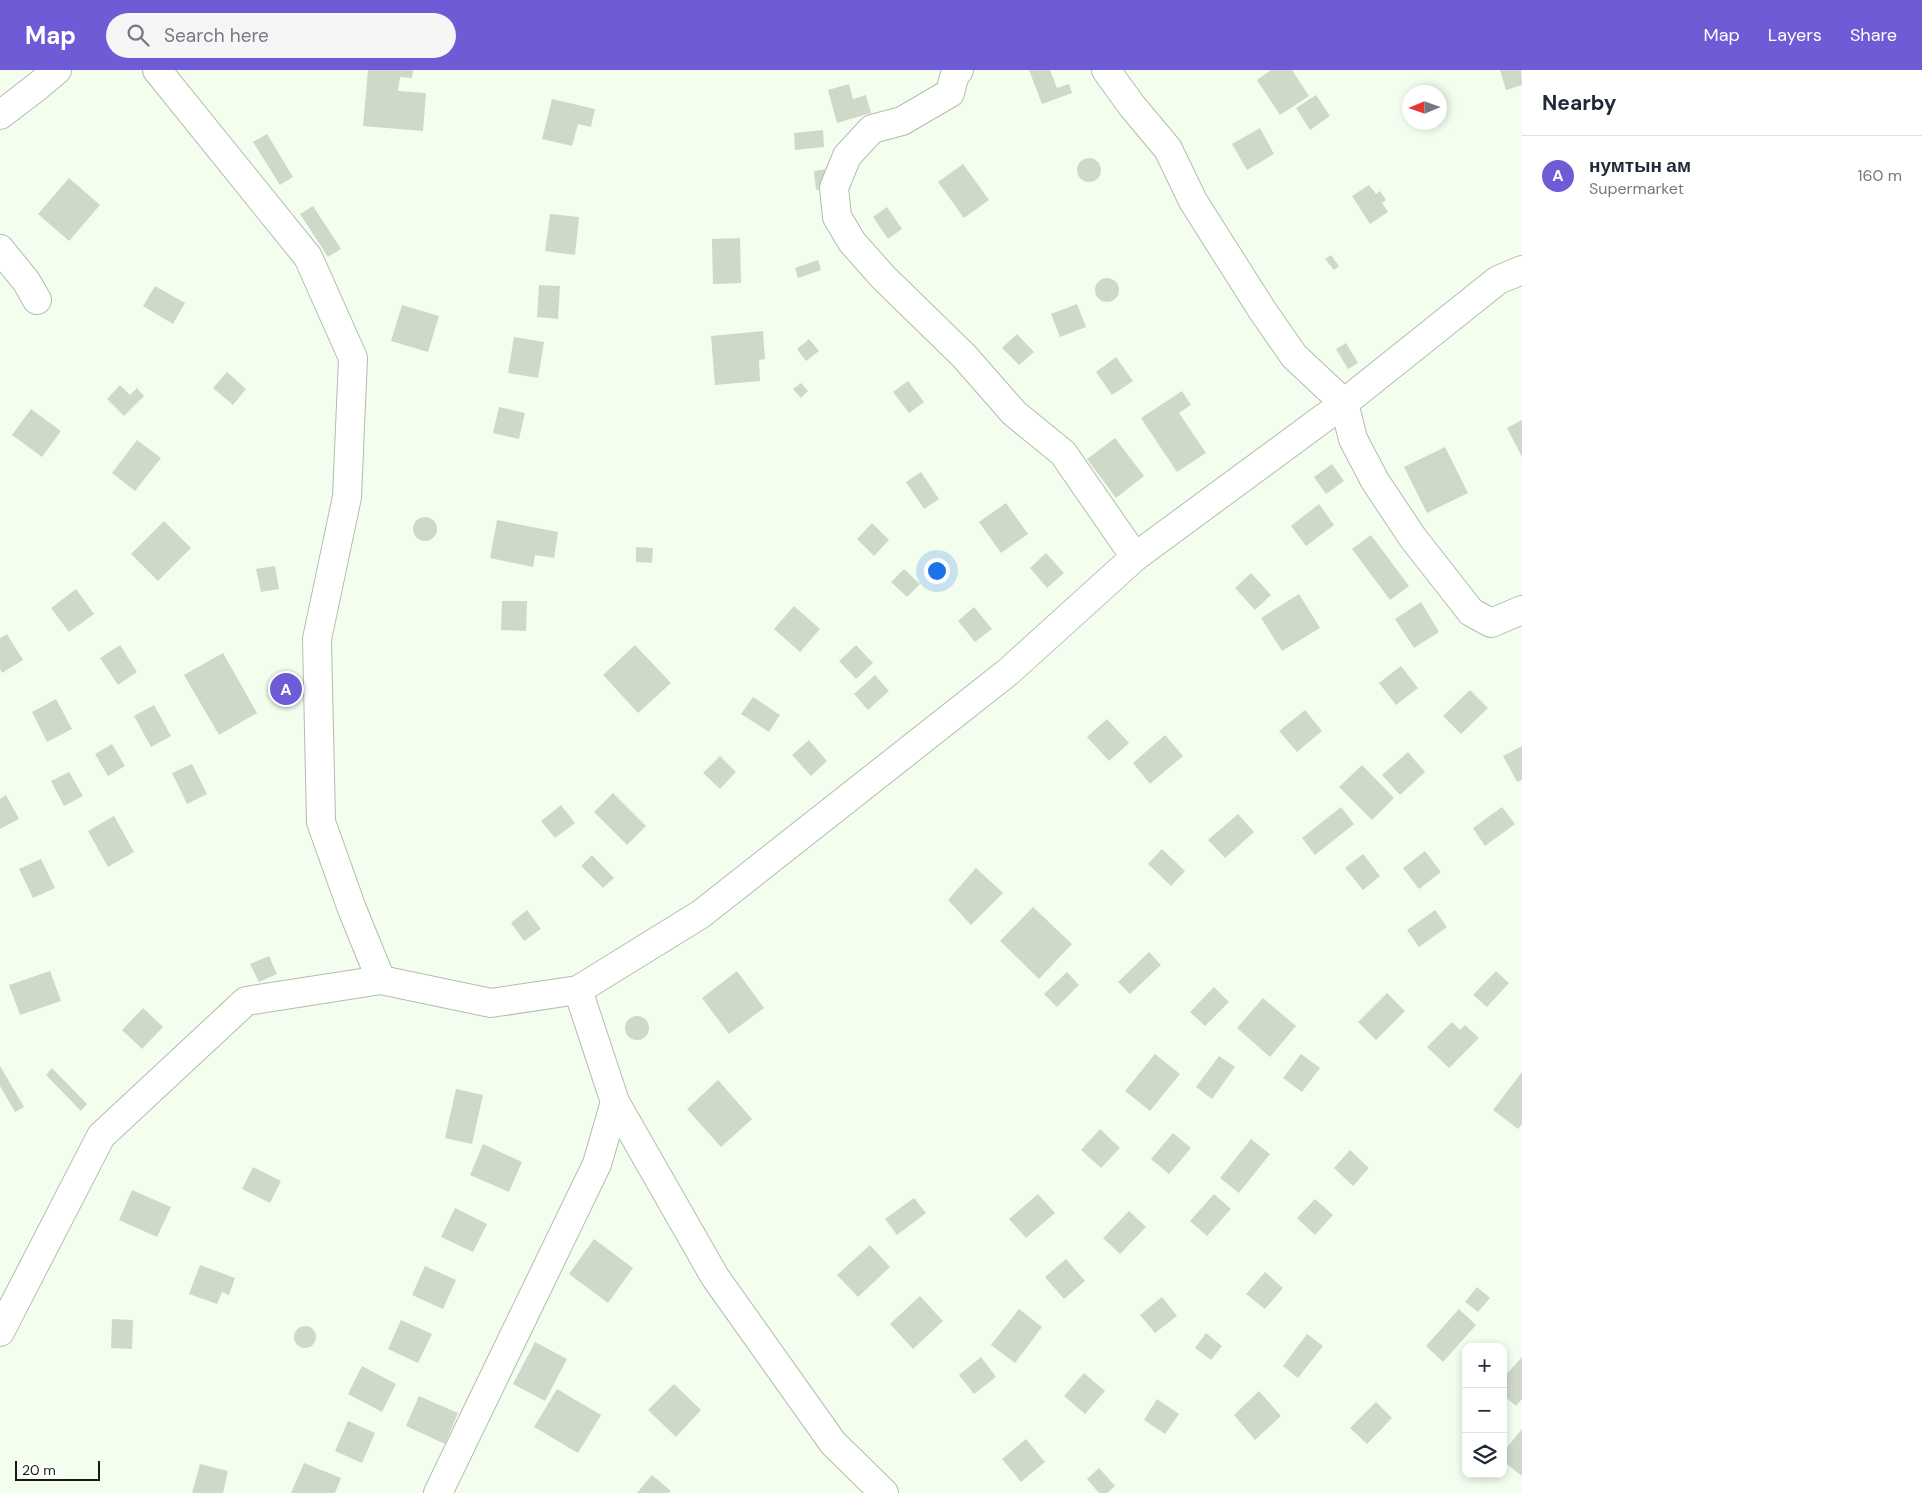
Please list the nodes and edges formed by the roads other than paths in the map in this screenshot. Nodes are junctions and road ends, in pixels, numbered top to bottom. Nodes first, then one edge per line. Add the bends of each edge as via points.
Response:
1 (57, 70) edge
2 (158, 70) edge
3 (1106, 70) edge
4 (955, 72) edge
5 (0, 115) edge
6 (0, 249) edge
7 (1522, 270) edge
8 (37, 300) dead end
9 (1344, 403) junction
10 (1134, 556) junction
11 (1522, 610) edge
12 (381, 980) junction
13 (578, 990) junction
14 (615, 1102) junction
15 (0, 1332) edge
16 (438, 1493) edge
17 (884, 1493) edge

1 - 5 street
2 - 12 street via 308,257 353,358 347,497 317,639 321,822
3 - 9 street via 1168,149 1193,201 1294,356
4 - 10 street via 950,93 902,121 872,129 847,156 834,188 837,217 858,249 964,356 1014,414 1063,453
6 - 8 street
7 - 9 street via 1498,280
9 - 10 street
9 - 11 street via 1353,439 1375,481 1412,538 1471,612 1491,623
10 - 13 street via 1008,672 701,914
12 - 13 street via 491,1003
12 - 15 street via 246,1001 101,1136
13 - 14 street
14 - 16 street via 596,1164
14 - 17 street via 715,1276 833,1444

